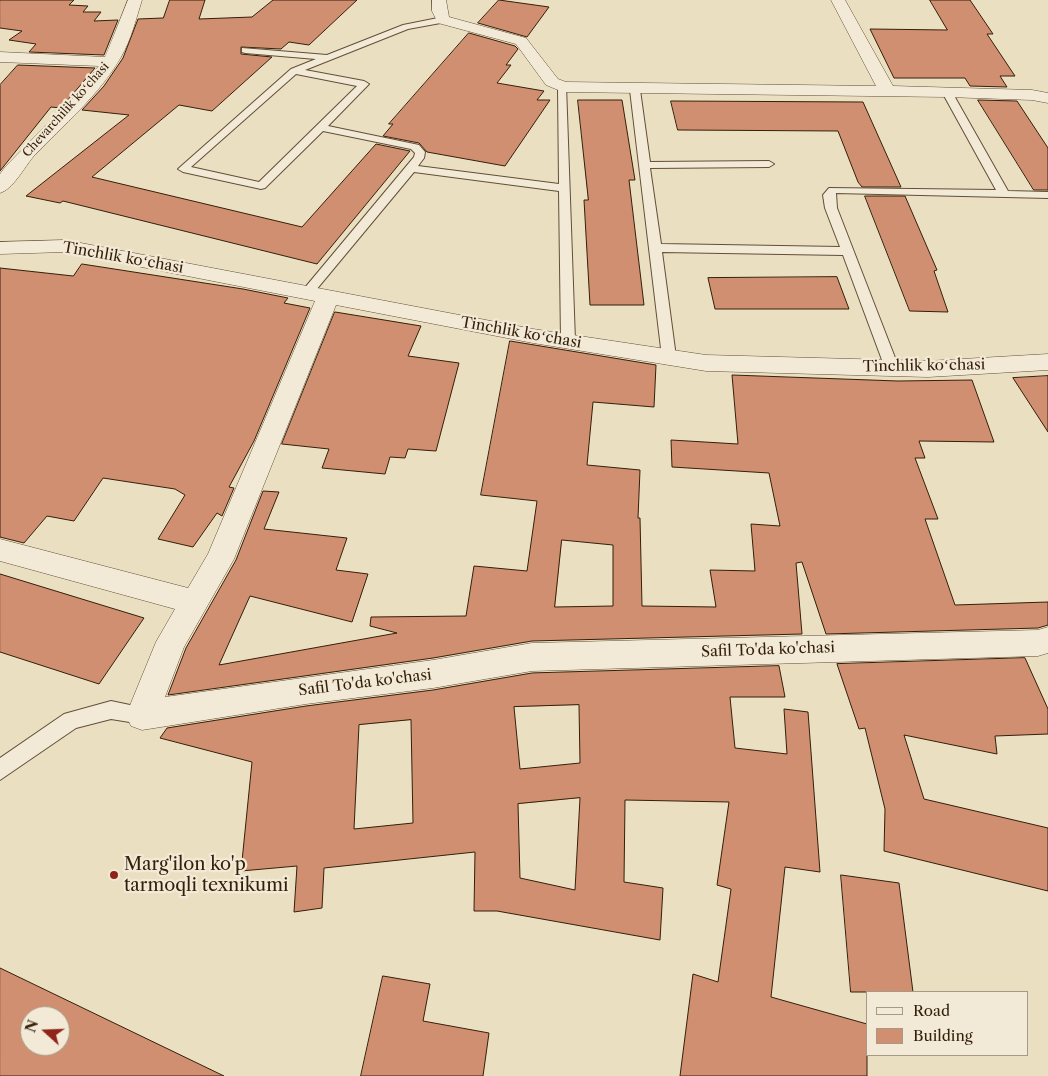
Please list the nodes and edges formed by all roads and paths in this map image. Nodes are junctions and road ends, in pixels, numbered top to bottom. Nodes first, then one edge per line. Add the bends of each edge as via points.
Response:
1 (135, 0) edge
2 (439, 0) edge
3 (838, 0) edge
4 (443, 20) junction
5 (245, 50) dead end
6 (0, 57) edge
7 (327, 58) junction
8 (110, 62) junction
9 (294, 71) junction
10 (563, 87) junction
11 (634, 90) junction
12 (887, 91) junction
13 (947, 92) junction
14 (1048, 98) edge
15 (320, 127) junction
16 (769, 164) dead end
17 (644, 165) junction
18 (411, 168) junction
19 (0, 187) edge
20 (565, 188) junction
21 (1004, 194) junction
22 (1048, 195) edge
23 (0, 248) edge
24 (655, 248) junction
25 (847, 251) junction
26 (318, 295) junction
27 (568, 341) junction
28 (669, 357) junction
29 (1048, 362) edge
30 (892, 368) junction
31 (0, 550) edge
32 (194, 602) junction
33 (1048, 641) edge
34 (142, 715) junction
35 (0, 770) edge

1 - 8 street, Chevarchilik koʻchasi via 122,40
2 - 4 street
3 - 12 street
4 - 7 lane via 406,27
4 - 10 street via 521,41 552,82
5 - 7 lane
6 - 8 street
7 - 9 lane
8 - 19 street, Chevarchilik koʻchasi via 55,126 12,168
9 - 15 lane via 364,84
9 - 15 lane via 182,170 261,186
10 - 11 street
10 - 20 lane
11 - 12 street
11 - 17 lane
12 - 13 street
13 - 14 street
13 - 21 lane
15 - 18 lane via 416,147 420,152 419,158
16 - 17 lane
17 - 24 lane
18 - 20 lane
18 - 26 lane
20 - 27 lane
21 - 22 lane
21 - 25 lane via 833,190 829,195 831,208
23 - 26 street, Tinchlik koʻchasi via 65,246
24 - 25 lane
24 - 28 lane
25 - 30 lane
26 - 27 street, Tinchlik koʻchasi
26 - 32 street via 220,559
27 - 28 street, Tinchlik koʻchasi
28 - 30 street, Tinchlik koʻchasi via 706,363
29 - 30 street, Tinchlik koʻchasi
31 - 32 street
32 - 34 street via 171,642
33 - 34 street, Safil To'da ko'chasi via 532,657
34 - 35 lane via 111,710 71,720

